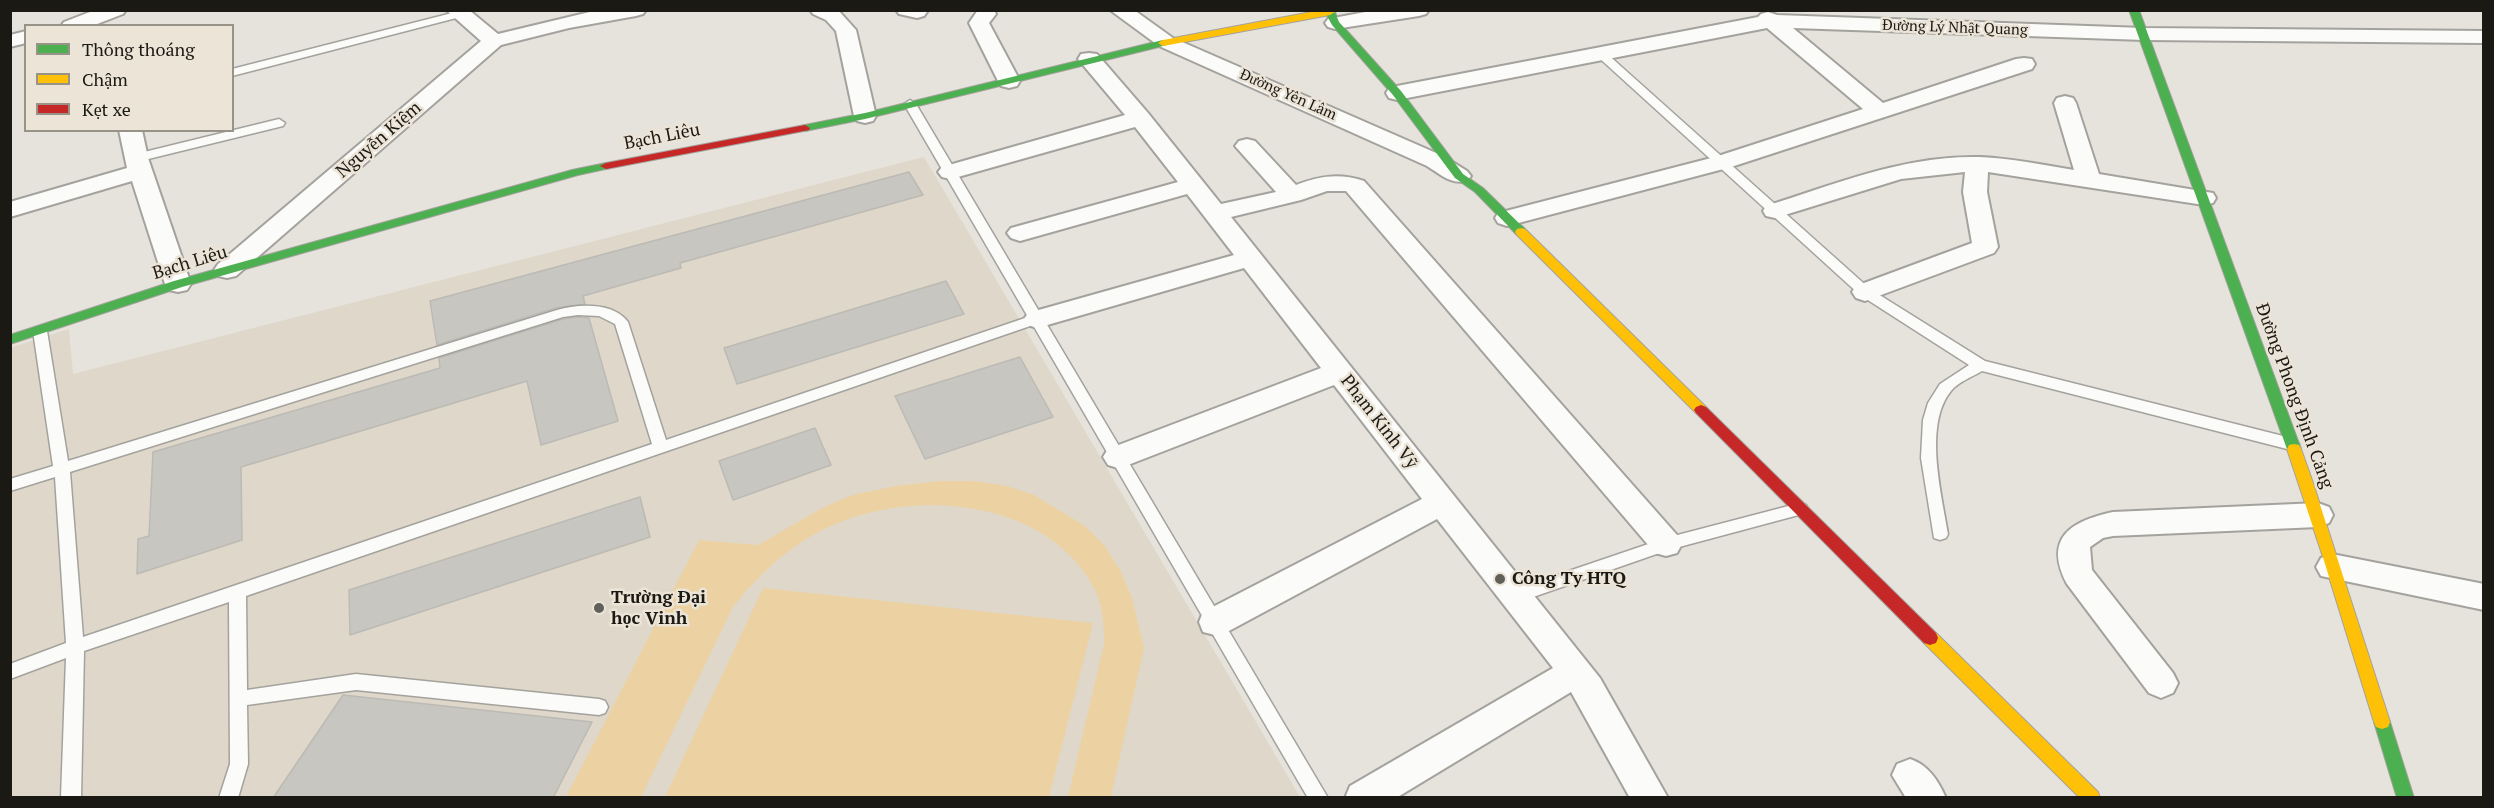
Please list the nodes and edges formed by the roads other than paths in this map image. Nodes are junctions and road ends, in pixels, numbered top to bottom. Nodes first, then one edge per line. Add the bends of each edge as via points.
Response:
1 (117, 10) edge
2 (636, 10) edge
3 (1120, 10) edge
4 (1419, 10) edge
5 (2134, 10) edge
6 (458, 12) edge
7 (834, 12) edge
8 (986, 14) dead end
9 (1331, 15) edge
10 (1766, 16) edge
11 (1961, 19) edge
12 (85, 24) edge
13 (2144, 34) junction
14 (2484, 37) edge
15 (494, 41) junction
16 (1166, 42) junction
17 (1601, 54) junction
18 (1089, 59) junction
19 (2024, 64) dead end
20 (234, 72) edge
21 (1009, 81) junction
22 (1397, 93) junction
23 (2065, 103) dead end
24 (910, 104) junction
25 (1879, 111) junction
26 (865, 116) junction
27 (1140, 118) junction
28 (279, 123) dead end
29 (130, 132) edge
30 (1248, 146) dead end
31 (1724, 162) junction
32 (1977, 164) junction
33 (139, 165) junction
34 (950, 172) junction
35 (1459, 176) junction
36 (2089, 178) junction
37 (1193, 185) junction
38 (1292, 195) junction
39 (2204, 198) junction
40 (10, 210) edge
41 (1774, 211) junction
42 (1215, 213) junction
43 (1507, 218) junction
44 (1020, 233) dead end
45 (1251, 258) junction
46 (227, 270) junction
47 (178, 284) junction
48 (1865, 292) junction
49 (1037, 319) junction
50 (40, 331) junction
51 (10, 340) edge
52 (1980, 365) junction
53 (1339, 372) junction
54 (2292, 444) junction
55 (661, 447) junction
56 (1118, 457) junction
57 (62, 470) junction
58 (10, 485) edge
59 (1442, 502) junction
60 (1801, 509) junction
61 (2318, 515) junction
62 (1940, 534) dead end
63 (1666, 544) junction
64 (2332, 567) junction
65 (237, 591) junction
66 (1516, 596) junction
67 (2484, 597) edge
68 (1215, 622) junction
69 (75, 647) junction
70 (10, 672) edge
71 (1576, 672) junction
72 (2161, 684) dead end
73 (238, 699) junction
74 (599, 707) dead end
75 (71, 798) edge
76 (228, 798) edge
77 (1319, 798) edge
78 (1363, 798) edge
79 (1650, 798) edge
80 (2092, 798) edge
81 (2406, 798) edge

1 - 12 street
2 - 15 street
3 - 16 street, Đường Yên Lâm
4 - 9 street
5 - 13 street, Đường Phong Định Cảng
6 - 15 street
6 - 20 lane
7 - 26 street via 846,30
8 - 21 street via 979,23
9 - 16 street, Bạch Liêu
9 - 22 street
10 - 11 street, Đường Lý Nhật Quang
10 - 17 street, Đường Lý Nhật Quang
10 - 25 street
11 - 13 street, Đường Lý Nhật Quang
13 - 14 street, Đường Lý Nhật Quang
13 - 39 street, Đường Phong Định Cảng
15 - 46 street, Nguyễn Kiệm
16 - 18 street, Bạch Liêu
16 - 35 street, Đường Yên Lâm via 1435,160
17 - 22 street, Đường Lý Nhật Quang
17 - 31 lane
18 - 21 street, Bạch Liêu
18 - 27 street, Phạm Kinh Vỹ
19 - 25 street
21 - 24 street, Bạch Liêu
22 - 35 street
23 - 36 street
24 - 26 street, Bạch Liêu
24 - 34 lane
25 - 31 street
26 - 46 street, Bạch Liêu via 576,172
27 - 34 street
27 - 37 street, Phạm Kinh Vỹ
28 - 33 lane
29 - 33 street
30 - 38 street
31 - 41 lane
31 - 43 street
32 - 36 street
32 - 41 street via 1898,172
32 - 48 street via 1976,192 1984,247
33 - 40 street
33 - 47 street
34 - 49 lane
35 - 43 street
36 - 39 street
37 - 42 street, Phạm Kinh Vỹ
37 - 44 street
38 - 42 street
38 - 63 street via 1334,182 1355,186
39 - 54 street, Đường Phong Định Cảng
41 - 48 lane
42 - 45 street, Phạm Kinh Vỹ
43 - 60 street
45 - 49 street
45 - 53 street, Phạm Kinh Vỹ
46 - 47 street, Bạch Liêu
47 - 50 street, Bạch Liêu
48 - 52 lane
49 - 55 lane
49 - 56 lane
50 - 51 street, Bạch Liêu
50 - 57 lane
52 - 54 lane
52 - 62 lane via 1945,388 1929,420 1930,467
53 - 56 street
53 - 59 street, Phạm Kinh Vỹ
54 - 61 street, Đường Phong Định Cảng
55 - 57 lane via 621,322 599,310 580,310
55 - 65 lane
56 - 68 lane
57 - 58 lane
57 - 69 lane
59 - 66 street, Phạm Kinh Vỹ
59 - 68 street
60 - 63 lane
60 - 80 street
61 - 64 street, Đường Phong Định Cảng
61 - 72 street via 2113,524 2080,535 2072,553 2078,575
63 - 66 lane
64 - 67 street
64 - 81 street, Đường Phong Định Cảng
65 - 69 lane
65 - 73 lane
66 - 71 street, Phạm Kinh Vỹ
68 - 77 lane
69 - 70 lane
69 - 75 lane
71 - 78 street
71 - 79 street, Phạm Kinh Vỹ
73 - 74 lane via 356,682
73 - 76 lane via 239,764

